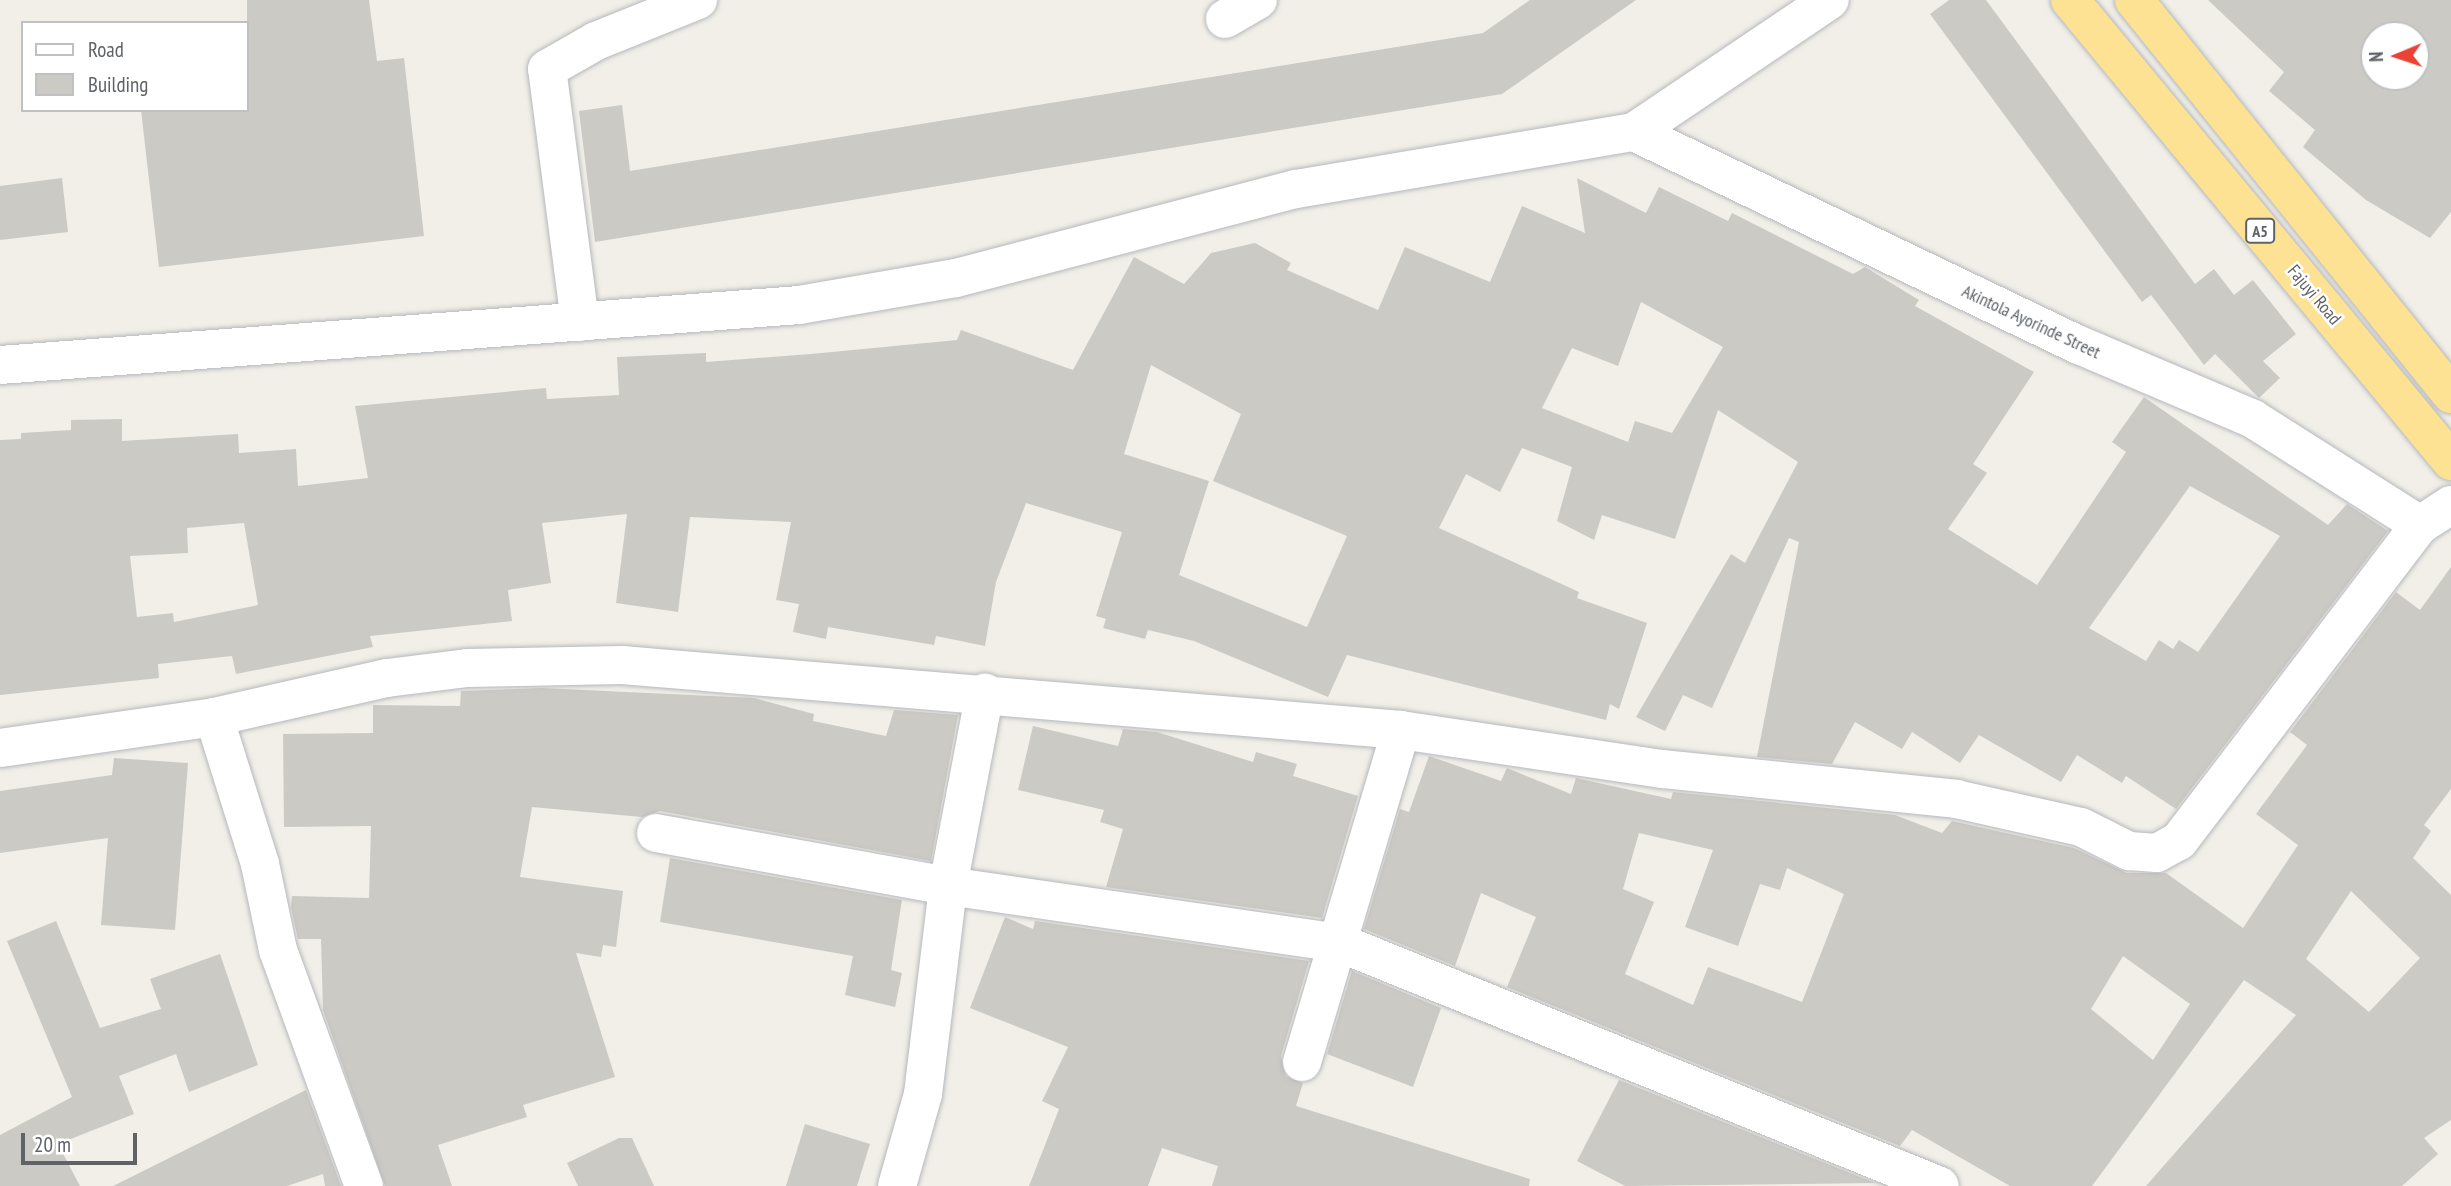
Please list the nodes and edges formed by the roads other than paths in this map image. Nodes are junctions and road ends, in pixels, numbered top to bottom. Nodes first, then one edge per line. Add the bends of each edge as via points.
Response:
1 (698, 0) edge
2 (1258, 0) edge
3 (1830, 0) edge
4 (2070, 0) edge
5 (2134, 0) edge
6 (1225, 19) dead end
7 (1634, 132) junction
8 (580, 322) junction
9 (0, 365) edge
10 (2451, 394) edge
11 (2451, 461) edge
12 (2436, 515) edge
13 (985, 692) junction
14 (214, 717) junction
15 (1401, 730) junction
16 (0, 748) edge
17 (656, 832) dead end
18 (948, 886) junction
19 (1340, 943) junction
20 (1302, 1062) dead end
21 (365, 1186) edge
22 (897, 1186) edge
23 (1940, 1186) edge

1 - 8 street via 596,41 547,69
2 - 6 street
3 - 7 street
4 - 11 highway, Fajuyi Road / A5
5 - 10 highway, A5
7 - 8 street via 1296,188 956,278 799,305
7 - 12 street, Akintola Ayorinde Street via 2079,345 2253,419
8 - 9 street
12 - 15 street via 2179,841 2157,853 2129,851 2081,827 1956,799 1662,769
13 - 14 street via 622,665 467,668 387,678
13 - 15 street
13 - 18 street
14 - 16 street
14 - 21 street via 260,864 278,950
15 - 19 street
17 - 18 street
18 - 19 street
18 - 22 street via 923,1094
19 - 20 street
19 - 23 street

